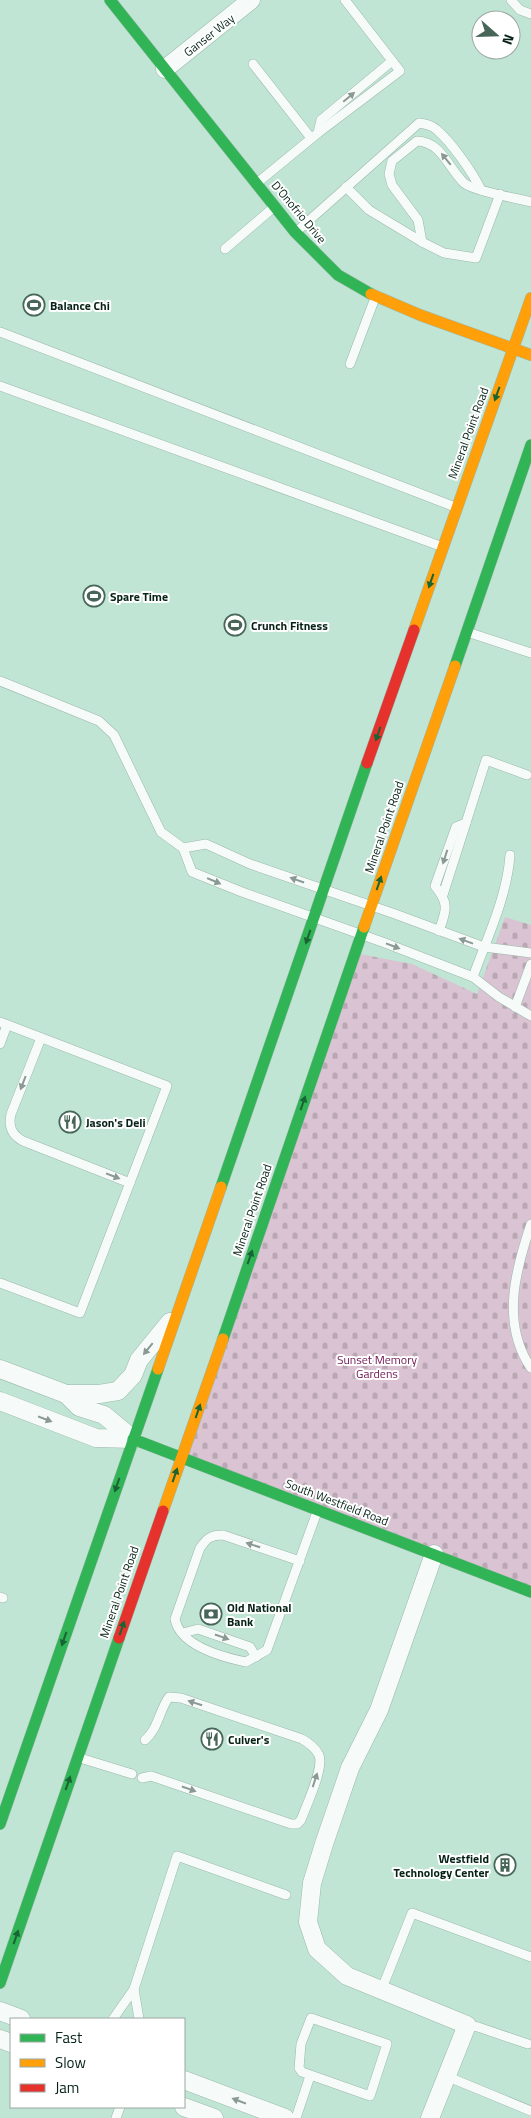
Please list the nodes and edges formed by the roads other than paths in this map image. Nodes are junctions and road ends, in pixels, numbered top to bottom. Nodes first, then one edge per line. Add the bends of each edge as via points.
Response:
1 (110, 0) edge
2 (251, 0) edge
3 (345, 0) edge
4 (511, 0) edge
5 (531, 14) edge
6 (253, 64) dead end
7 (165, 69) junction
8 (314, 136) junction
9 (257, 183) junction
10 (346, 188) junction
11 (481, 190) junction
12 (500, 194) junction
13 (531, 202) edge
14 (276, 206) junction
15 (295, 232) junction
16 (422, 242) junction
17 (225, 250) dead end
18 (376, 295) junction
19 (531, 298) edge
20 (0, 332) edge
21 (513, 348) junction
22 (531, 355) edge
23 (350, 364) dead end
24 (0, 386) edge
25 (531, 445) edge
26 (456, 508) junction
27 (443, 548) junction
28 (466, 631) junction
29 (531, 653) edge
30 (0, 682) edge
31 (526, 775) dead end
32 (183, 848) junction
33 (510, 855) dead end
34 (323, 890) junction
35 (371, 906) junction
36 (314, 918) junction
37 (439, 931) junction
38 (361, 935) junction
39 (484, 947) junction
40 (531, 953) edge
41 (531, 964) edge
42 (473, 977) junction
43 (515, 1007) junction
44 (531, 1016) edge
45 (4, 1023) edge
46 (41, 1038) junction
47 (0, 1044) edge
48 (130, 1183) junction
49 (531, 1224) edge
50 (0, 1283) edge
51 (178, 1311) junction
52 (531, 1368) edge
53 (0, 1369) edge
54 (66, 1394) junction
55 (0, 1401) edge
56 (133, 1439) junction
57 (181, 1456) junction
58 (318, 1509) junction
59 (434, 1554) junction
60 (300, 1560) junction
61 (531, 1592) edge
62 (183, 1633) junction
63 (256, 1658) junction
64 (145, 1740) dead end
65 (77, 1757) junction
66 (132, 1774) dead end
67 (142, 1778) dead end
68 (4, 1800) edge
69 (0, 1824) edge
70 (286, 1895) dead end
71 (531, 1958) edge
72 (0, 1983) edge
73 (134, 1989) junction
74 (381, 1991) junction
75 (0, 2012) edge
76 (18, 2018) edge
77 (114, 2018) edge
78 (139, 2018) edge
79 (467, 2025) junction
80 (531, 2035) edge
81 (529, 2045) edge
82 (310, 2076) junction
83 (446, 2076) junction
84 (185, 2080) edge
85 (185, 2107) edge
86 (531, 2111) edge
87 (214, 2118) edge
88 (285, 2118) edge
89 (296, 2118) edge
90 (430, 2118) edge

1 - 7 main road, D'Onofrio Drive
2 - 7 street, Ganser Way
3 - 8 lane via 392,61 321,120
4 - 5 lane via 520,10
6 - 8 lane
7 - 9 main road, D'Onofrio Drive
8 - 9 lane
9 - 14 main road, D'Onofrio Drive
10 - 11 lane via 419,123 438,130
10 - 15 lane
10 - 16 lane via 369,210
11 - 12 lane
11 -> 16 lane via 465,184 435,146 426,141 417,140 392,161 392,185 418,220
12 - 13 lane
12 - 16 lane via 476,258 444,253
14 - 15 main road, D'Onofrio Drive
14 - 17 lane
15 - 18 main road, D'Onofrio Drive via 337,273
18 - 21 main road, D'Onofrio Drive
18 - 23 lane
19 - 21 main road, Mineral Point Road
20 - 26 lane
21 - 22 main road, D'Onofrio Drive
21 -> 26 main road, Mineral Point Road
24 - 27 lane
25 - 28 main road, Mineral Point Road
26 - 27 main road, Mineral Point Road
27 -> 34 main road, Mineral Point Road
28 - 29 lane
35 -> 28 main road, Mineral Point Road
30 - 32 lane via 99,721 114,735 161,832
31 -> 37 lane via 486,760 443,895 447,909
34 -> 32 lane via 250,864 206,844
32 -> 36 lane via 192,872
33 - 39 lane via 500,902
34 - 35 lane
34 - 36 main road, Mineral Point Road
35 - 37 lane
35 - 38 main road, Mineral Point Road
36 - 38 lane
36 -> 51 main road, Mineral Point Road
39 -> 37 lane
38 -> 42 lane
57 -> 38 main road, Mineral Point Road
39 - 40 lane
39 - 42 lane
41 - 43 lane
42 - 43 lane
43 - 44 lane
45 - 46 lane
45 - 47 lane
46 -> 48 lane via 11,1114 13,1133 22,1141
46 - 48 lane via 168,1086
48 - 50 lane via 80,1313
49 - 52 lane via 514,1282 513,1304 516,1333
51 -> 54 street via 118,1391
51 - 56 main road, Mineral Point Road
53 - 54 street
54 - 56 street via 79,1406 104,1415
55 -> 56 street via 96,1438
56 - 57 main road, South Westfield Road
56 -> 68 main road, Mineral Point Road
57 - 58 main road, South Westfield Road
65 -> 57 main road, Mineral Point Road
58 - 59 main road, South Westfield Road
58 - 60 lane
59 - 61 main road, South Westfield Road
59 - 74 street via 378,1710 350,1768 312,1883 308,1922 317,1949 346,1976
60 -> 62 lane via 223,1535 212,1535 200,1548 175,1619 176,1627
60 - 63 lane via 272,1639
62 - 63 lane via 193,1645 232,1659 246,1662
62 -> 63 lane via 198,1629 250,1647
67 -> 64 lane via 151,1776 297,1824 317,1774 320,1757 313,1746 302,1739 181,1698 170,1697 162,1707 153,1733
65 - 66 lane
72 -> 65 main road, Mineral Point Road
68 - 69 main road, Mineral Point Road
70 - 73 lane via 177,1856
71 - 74 lane via 412,1912
73 - 77 lane
73 - 78 lane
74 - 79 street
75 - 76 street
79 - 81 lane
79 - 83 street
80 - 81 lane
82 - 82 lane via 370,2096 387,2044 311,2018 302,2044 299,2068
82 - 89 lane
83 - 86 lane
83 - 90 street
88 -> 84 street
85 - 87 street

